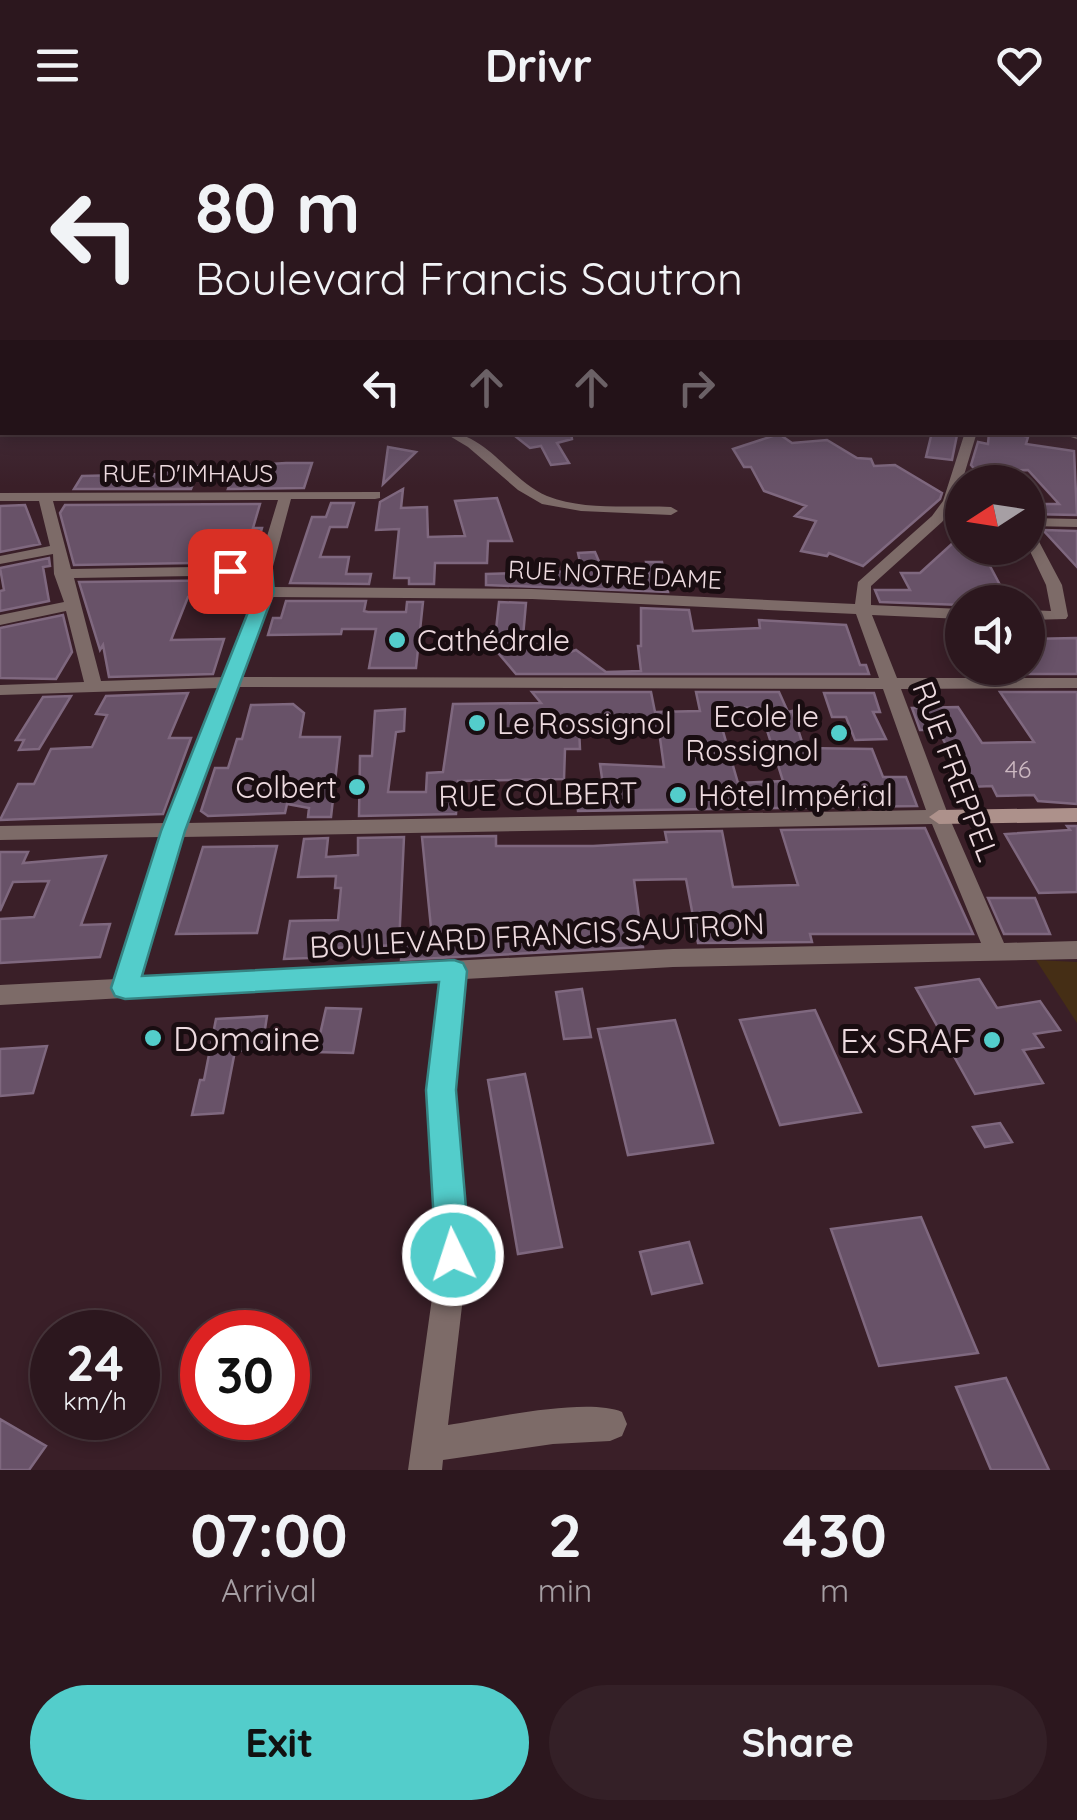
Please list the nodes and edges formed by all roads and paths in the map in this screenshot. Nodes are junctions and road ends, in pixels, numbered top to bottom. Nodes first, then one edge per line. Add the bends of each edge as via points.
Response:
1 (456, 435) edge
2 (970, 435) edge
3 (286, 494) junction
4 (376, 495) dead end
5 (46, 496) junction
6 (0, 497) edge
7 (671, 511) dead end
8 (937, 519) junction
9 (945, 519) edge
10 (1045, 522) edge
11 (1077, 522) edge
12 (57, 549) junction
13 (0, 560) edge
14 (1044, 565) edge
15 (264, 570) junction
16 (62, 574) junction
17 (265, 592) junction
18 (71, 605) junction
19 (862, 611) junction
20 (945, 613) edge
21 (1045, 616) edge
22 (0, 620) edge
23 (427, 665) dead end
24 (232, 682) junction
25 (1077, 682) edge
26 (891, 684) junction
27 (435, 685) junction
28 (94, 688) junction
29 (0, 690) edge
30 (1077, 815) edge
31 (939, 817) junction
32 (173, 831) junction
33 (0, 833) edge
34 (1077, 950) edge
35 (996, 951) junction
36 (454, 971) junction
37 (125, 988) junction
38 (0, 994) edge
39 (610, 1424) dead end
40 (426, 1458) edge

1 - 7 street via 549,502
2 - 8 street via 950,502
3 - 4 street, RUE D'IMHAUS
3 - 5 street, RUE D'IMHAUS
3 - 15 street
5 - 6 street, RUE D'IMHAUS
5 - 12 street
8 - 9 street
8 - 19 street via 863,585
10 - 11 street
12 - 13 street
12 - 16 street
14 - 21 street via 1060,616
15 - 16 street
15 - 17 street
16 - 18 street
17 - 19 street, RUE NOTRE DAME via 532,594
17 - 24 street
18 - 22 street
18 - 28 street
19 - 20 street, RUE NOTRE DAME
19 - 26 street, RUE FREPPEL
23 - 27 street
24 - 27 street
24 - 28 street
24 - 32 street
25 - 26 street
26 - 27 street
26 - 31 street, RUE FREPPEL
28 - 29 street
30 - 31 main road, RUE COLBERT
31 - 32 street, RUE COLBERT
31 - 35 street, RUE FREPPEL
32 - 33 street, RUE COLBERT
32 - 37 street
34 - 35 street, BOULEVARD FRANCIS SAUTRON
35 - 36 street, BOULEVARD FRANCIS SAUTRON
36 - 37 street, BOULEVARD FRANCIS SAUTRON
36 - 40 street via 441,1090 453,1255
37 - 38 street, BOULEVARD FRANCIS SAUTRON
39 - 40 street via 553,1427

